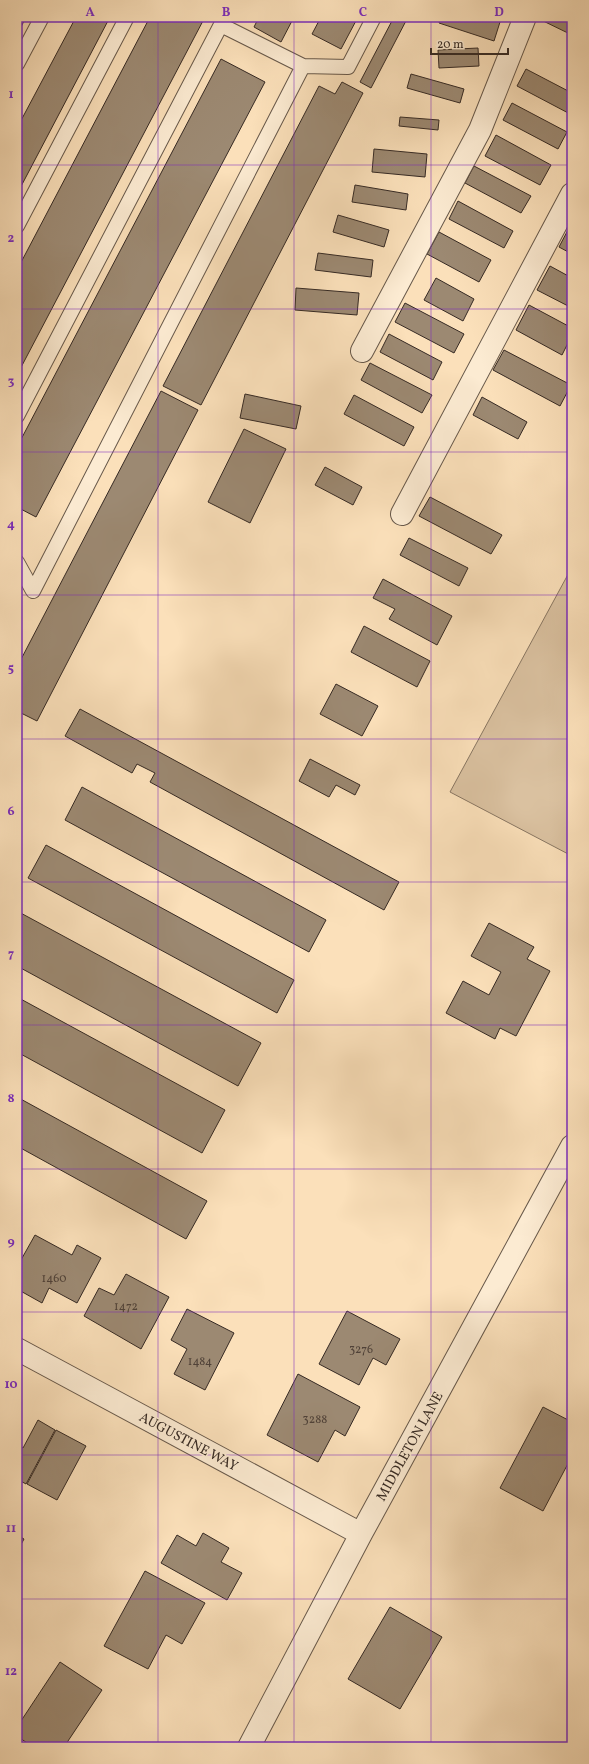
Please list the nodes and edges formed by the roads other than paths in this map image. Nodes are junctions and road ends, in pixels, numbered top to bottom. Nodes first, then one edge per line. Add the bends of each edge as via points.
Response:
1 (42, 17) edge
2 (127, 17) edge
3 (374, 17) edge
4 (525, 17) edge
5 (223, 21) edge
6 (17, 64) edge
7 (303, 66) junction
8 (572, 194) edge
9 (17, 226) edge
10 (362, 351) dead end
11 (17, 416) edge
12 (402, 514) dead end
13 (17, 562) edge
14 (572, 1146) edge
15 (17, 1349) edge
16 (361, 1534) junction
17 (248, 1747) edge

1 - 6 lane
2 - 9 lane
3 - 7 lane via 348,67
4 - 10 street via 480,130
5 - 7 lane
5 - 11 lane
7 - 13 lane via 33,591
8 - 12 street
14 - 16 street, MIDDLETON LANE
15 - 16 street, AUGUSTINE WAY
16 - 17 street, MIDDLETON LANE

